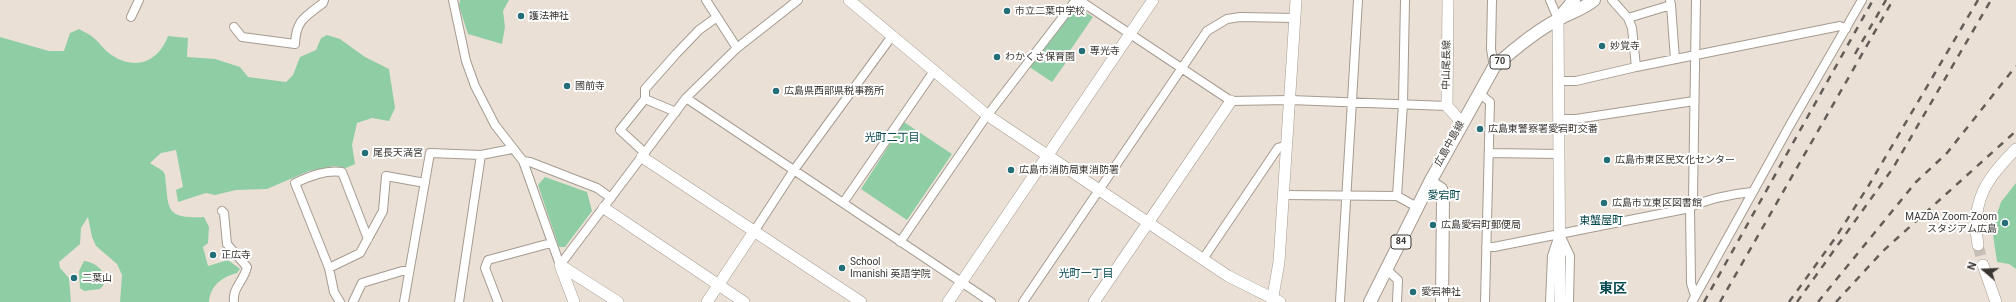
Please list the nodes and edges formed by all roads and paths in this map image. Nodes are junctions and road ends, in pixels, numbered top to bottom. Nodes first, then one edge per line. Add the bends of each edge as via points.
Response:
1 (139, 0) edge
2 (324, 0) edge
3 (453, 0) edge
4 (706, 0) edge
5 (798, 0) edge
6 (849, 0) edge
7 (1078, 0) edge
8 (1153, 0) edge
9 (1296, 0) edge
10 (1358, 0) edge
11 (1405, 0) edge
12 (1448, 0) edge
13 (1492, 0) edge
14 (1550, 0) edge
15 (1574, 0) edge
16 (1594, 0) edge
17 (1612, 0) edge
18 (1696, 0) edge
19 (1862, 0) edge
20 (1670, 2) edge
21 (131, 17) dead end
22 (717, 17) junction
23 (1295, 18) junction
24 (1628, 18) junction
25 (1558, 19) junction
26 (234, 27) dead end
27 (1846, 29) junction
28 (1129, 34) junction
29 (892, 36) junction
30 (737, 48) junction
31 (1695, 55) junction
32 (1675, 59) junction
33 (1636, 66) junction
34 (1494, 67) junction
35 (1181, 68) junction
36 (934, 71) junction
37 (1559, 81) junction
38 (1479, 93) junction
39 (686, 98) junction
40 (645, 99) junction
41 (1290, 100) junction
42 (1231, 101) junction
43 (1694, 101) junction
44 (1351, 103) junction
45 (1403, 104) junction
46 (1447, 106) junction
47 (676, 112) junction
48 (987, 116) junction
49 (1559, 119) junction
50 (1462, 123) junction
51 (1287, 145) junction
52 (2016, 148) edge
53 (512, 149) junction
54 (1488, 153) junction
55 (1559, 154) junction
56 (644, 155) junction
57 (481, 156) junction
58 (1047, 156) junction
59 (522, 161) junction
60 (794, 170) junction
61 (1430, 182) junction
62 (425, 183) junction
63 (1099, 190) junction
64 (1752, 192) junction
65 (1283, 195) junction
66 (1346, 196) junction
67 (1397, 196) junction
68 (612, 198) junction
69 (843, 203) junction
70 (1690, 206) junction
71 (1417, 207) junction
72 (604, 208) junction
73 (222, 211) dead end
74 (1147, 223) junction
75 (754, 230) junction
76 (1559, 235) junction
77 (368, 239) junction
78 (900, 242) junction
79 (551, 243) junction
80 (1978, 244) tunnel mouth
81 (1486, 247) junction
82 (1203, 259) junction
83 (1983, 265) tunnel mouth
84 (560, 266) junction
85 (329, 268) junction
86 (1387, 270) junction
87 (409, 271) junction
88 (961, 282) junction
89 (719, 285) junction
90 (1694, 299) edge
91 (1275, 301) edge
92 (1560, 301) edge
93 (234, 302) edge
94 (340, 302) edge
95 (353, 302) edge
96 (404, 302) edge
97 (459, 302) edge
98 (498, 302) edge
99 (574, 302) edge
100 (618, 302) edge
101 (707, 302) edge
102 (744, 302) edge
103 (861, 302) edge
104 (948, 302) edge
105 (991, 302) edge
106 (1023, 302) edge
107 (1094, 302) edge
108 (1340, 302) edge
109 (1370, 302) edge
110 (1398, 302) edge
111 (1442, 302) edge
112 (1485, 302) edge
113 (1996, 302) edge

1 - 21 street
2 - 26 street via 300,22 296,30 295,44 242,37
3 - 53 street via 466,61 475,86 495,125
4 - 22 street
5 - 30 street
6 - 29 street
7 - 28 street
7 - 48 street
8 - 28 street
9 - 23 street
10 - 44 street
11 - 45 street
12 - 46 street, 中山尾長線
13 - 34 street via 1491,49
14 - 25 street
15 - 25 main road, 広島中島線 / 70
16 - 25 main road, 広島中島線 / 70 via 1584,8
17 - 24 street
18 - 31 street
19 - 27 street
20 - 24 street
20 - 32 street
22 - 30 street
22 - 40 street via 699,30 676,54 646,89
23 - 35 street via 1227,19 1207,31
23 - 41 street
24 - 33 street
25 - 34 main road, 広島中島線 / 70
25 - 37 street
27 - 31 street via 1840,26
27 - 64 street
28 - 35 street
28 - 58 street
29 - 36 street
29 - 60 street
30 - 39 street
31 - 32 street
31 - 43 street
32 - 33 street
33 - 37 street via 1576,81
34 - 38 main road, 広島中島線 / 70
35 - 42 street
35 - 63 street
36 - 48 street
36 - 69 street
37 - 49 street
38 - 50 main road, 広島中島線 / 70
38 - 54 street via 1490,102
39 - 47 street
39 - 60 street
40 - 47 street
40 - 56 street via 620,130
41 - 42 street
41 - 44 street
41 - 51 street
42 - 74 street
43 - 49 street via 1576,119
43 - 70 street via 1694,198
44 - 45 street
44 - 66 street
45 - 46 street
45 - 67 street
46 - 50 street
47 - 56 street
48 - 58 street
48 - 78 street
49 - 55 street
50 - 61 main road, 広島中島線 / 70
51 - 65 street
51 - 82 street via 1278,148
52 - 80 street via 1988,181 1979,200 1976,218
53 - 57 street
53 - 59 street
54 - 55 street
54 - 81 street
55 - 76 street
56 - 68 street
56 - 75 street
57 - 62 street via 430,153
57 - 97 street
58 - 63 street
58 - 88 street
59 - 68 street via 597,188
59 - 79 street
60 - 69 street
60 - 75 street
61 - 71 main road, 84
61 - 111 main road via 1441,189 1443,196
62 - 77 street via 386,176 383,211
62 - 87 street
63 - 74 street
63 - 106 street
64 - 70 street
64 - 90 street
65 - 66 street
65 - 91 street
66 - 67 street
66 - 108 street
67 - 71 street
68 - 72 street
69 - 78 street
70 - 76 street
70 - 90 street via 1691,283
71 - 86 main road, 84
72 - 84 street
72 - 89 street
73 - 93 street via 227,244 247,267 246,274 235,288
74 - 82 street
74 - 107 street
75 - 89 street
75 - 103 street
76 - 81 street
76 - 92 street
77 - 85 street via 360,253
77 - 85 street via 342,172 310,176 295,183
78 - 88 street
79 - 84 street
79 - 98 street via 488,260 485,268
81 - 112 street
82 - 91 street via 1228,276
83 - 113 street
84 - 99 street
84 - 100 street
85 - 94 street via 334,292
86 - 109 main road, 84
86 - 110 street via 1398,280
87 - 95 street via 362,283
87 - 96 street
88 - 104 street
88 - 105 street
89 - 101 street
89 - 102 street

